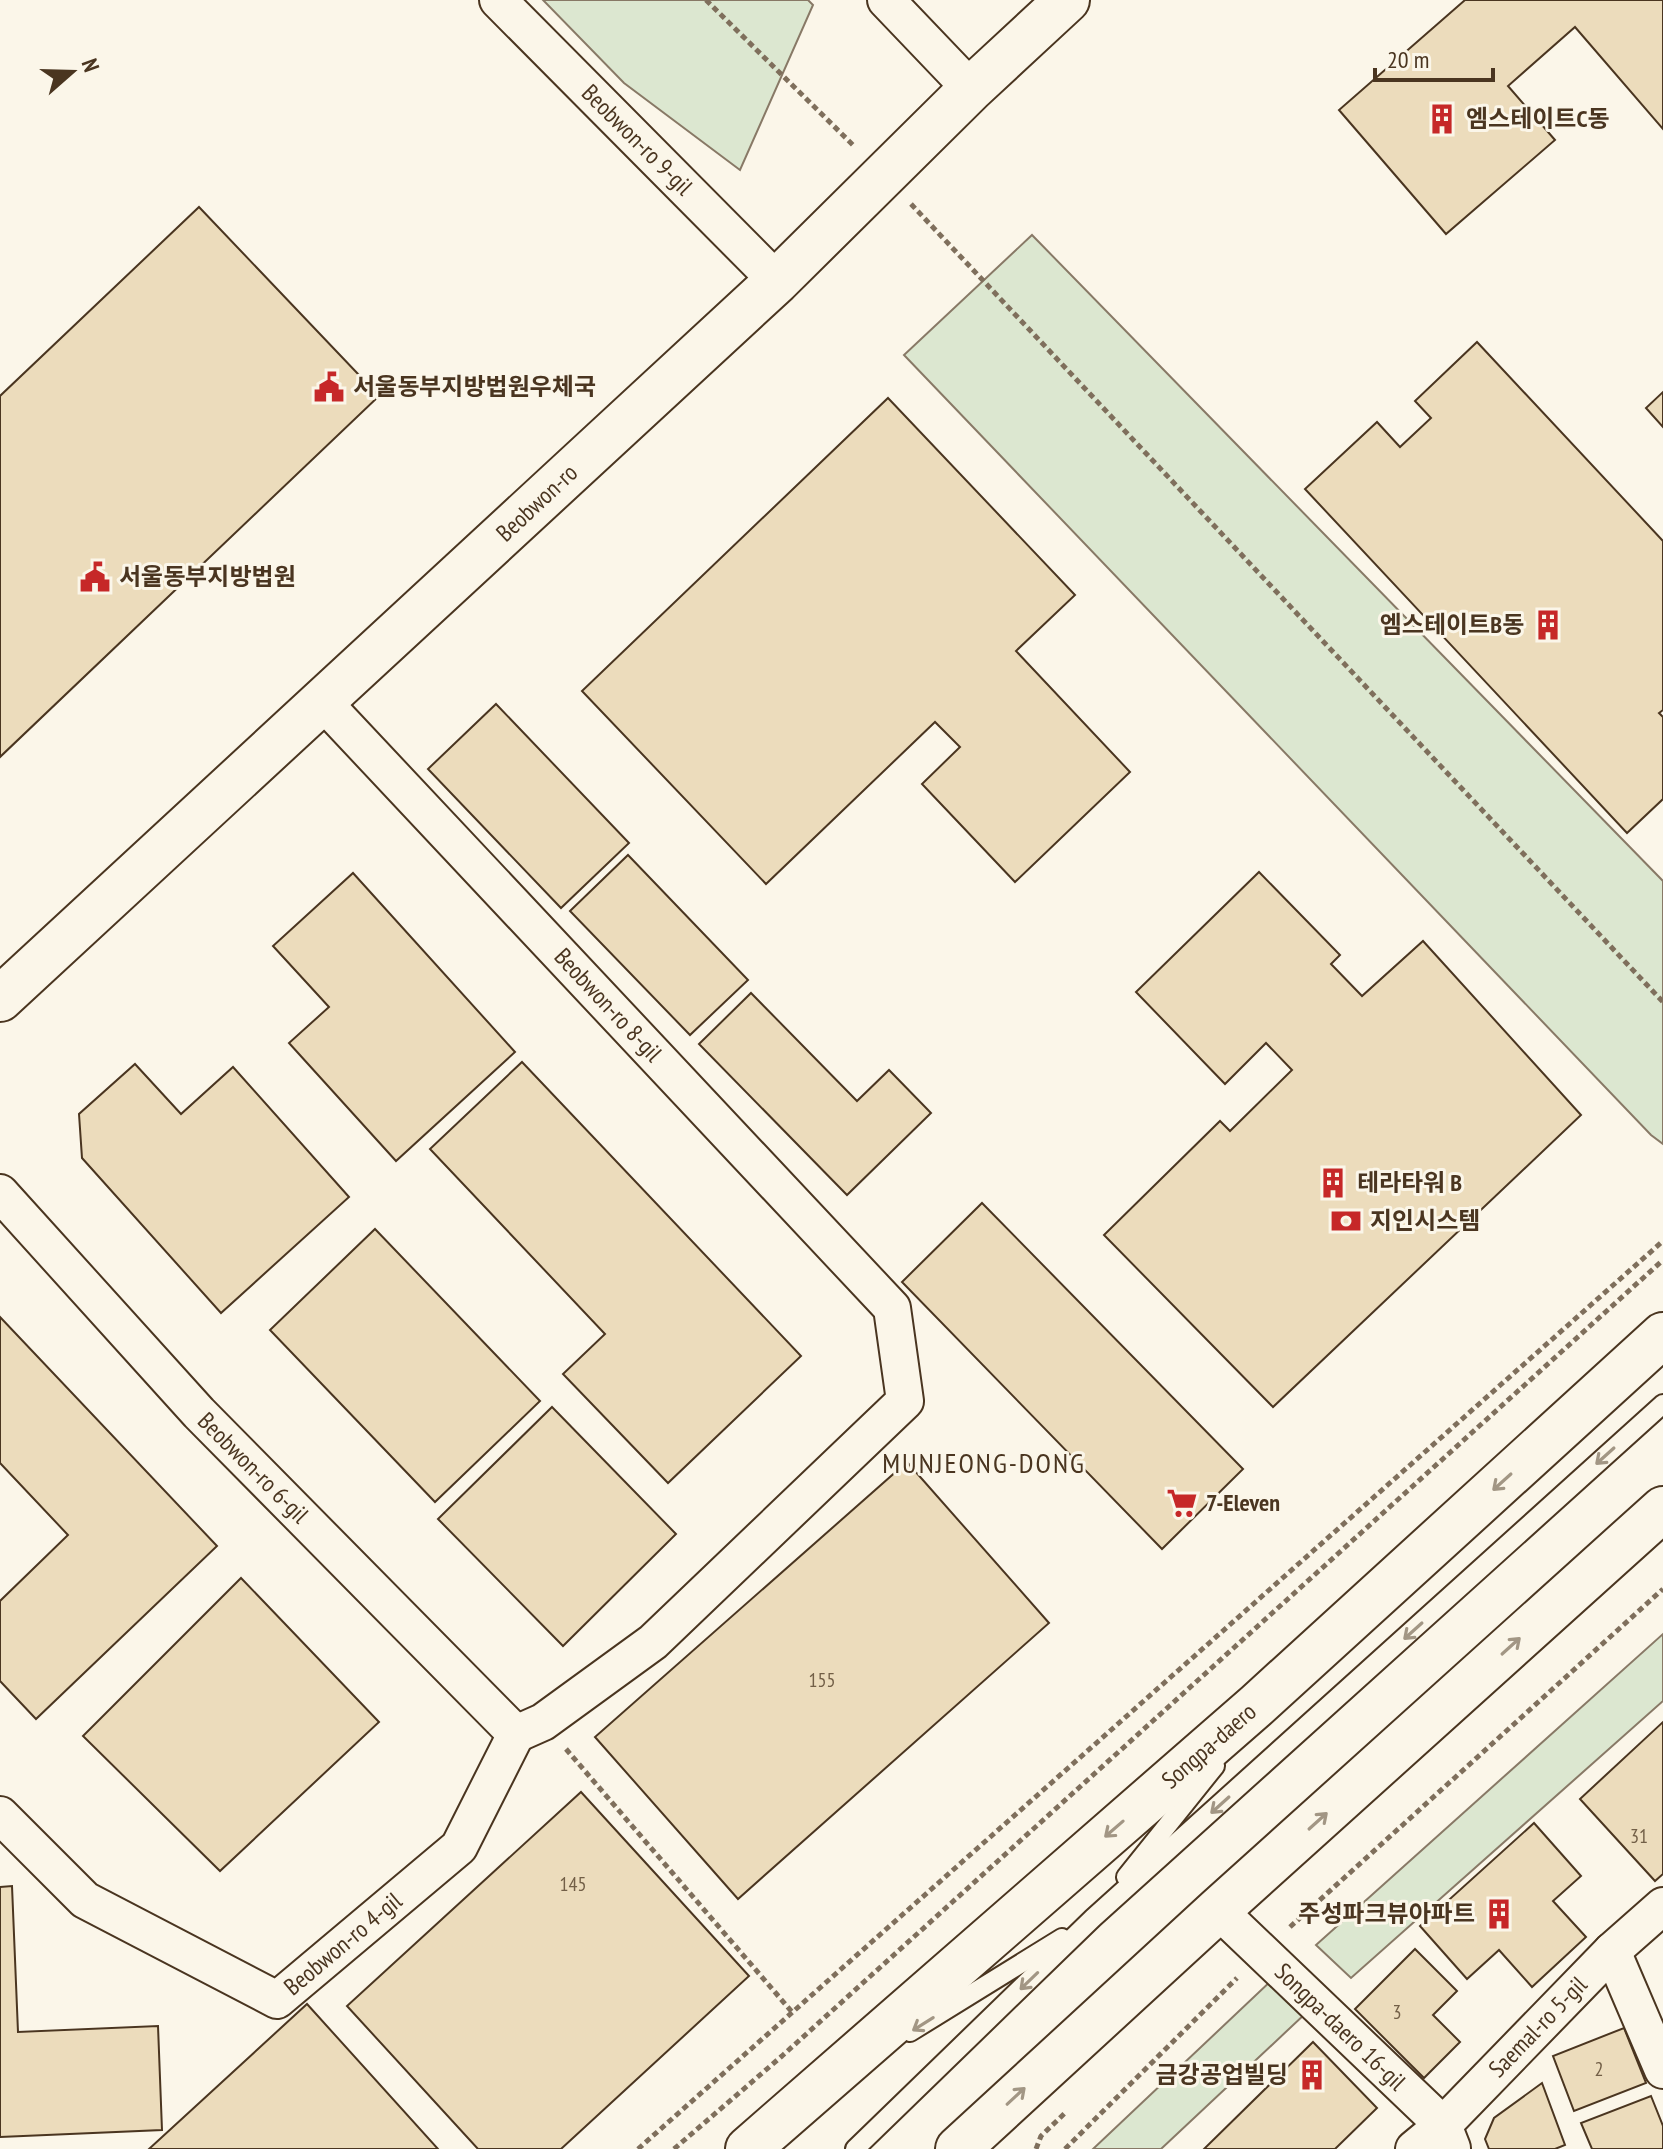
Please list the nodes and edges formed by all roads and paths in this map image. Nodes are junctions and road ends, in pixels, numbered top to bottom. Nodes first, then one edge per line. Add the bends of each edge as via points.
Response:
1 (498, 0) edge
2 (706, 0) edge
3 (886, 0) edge
4 (1067, 0) edge
5 (971, 89) junction
6 (884, 175) junction
7 (777, 281) junction
8 (323, 702) junction
9 (0, 999) edge
10 (1663, 1002) edge
11 (0, 1193) edge
12 (1663, 1241) edge
13 (1663, 1260) edge
14 (1663, 1335) edge
15 (1663, 1404) edge
16 (1663, 1509) edge
17 (1663, 1589) edge
18 (1279, 1685) junction
19 (530, 1728) junction
20 (0, 1815) edge
21 (1663, 1906) edge
22 (1218, 1910) junction
23 (1093, 1918) junction
24 (1612, 1951) junction
25 (1262, 1953) junction
26 (792, 2012) junction
27 (1663, 2070) edge
28 (813, 2092) junction
29 (1448, 2137) edge
30 (638, 2149) edge
31 (674, 2149) edge
32 (748, 2149) edge
33 (855, 2149) edge
34 (958, 2149) edge
35 (1065, 2149) edge
36 (1414, 2149) edge

1 - 7 street, Beobwon-ro 9-gil
2 - 6 path
3 - 5 street
4 - 5 main road, Beobwon-ro
5 - 6 main road, Beobwon-ro
6 - 7 main road, Beobwon-ro
6 - 10 path
7 - 8 main road, Beobwon-ro
8 - 9 main road, Beobwon-ro
8 - 19 street, Beobwon-ro 8-gil via 892,1308 905,1401 653,1642
11 - 19 street, Beobwon-ro 6-gil via 199,1413
12 - 26 path
13 - 31 path
14 -> 18 main road, Songpa-daero
15 -> 23 lane
22 -> 16 main road
17 - 25 path
18 - 23 lane
18 -> 28 main road, Songpa-daero
19 - 20 street, Beobwon-ro 4-gil via 459,1847 277,2000 85,1900
19 - 26 path
21 - 24 street, Saemal-ro 5-gil
22 - 25 street, Songpa-daero 16-gil
34 -> 22 main road
23 -> 28 lane
23 -> 33 lane
24 - 27 street
24 - 29 street, Saemal-ro 5-gil
25 - 29 street, Songpa-daero 16-gil
25 - 35 path
26 - 30 path
28 - 32 main road, Songpa-daero
29 - 36 street, Saemal-ro 5-gil

